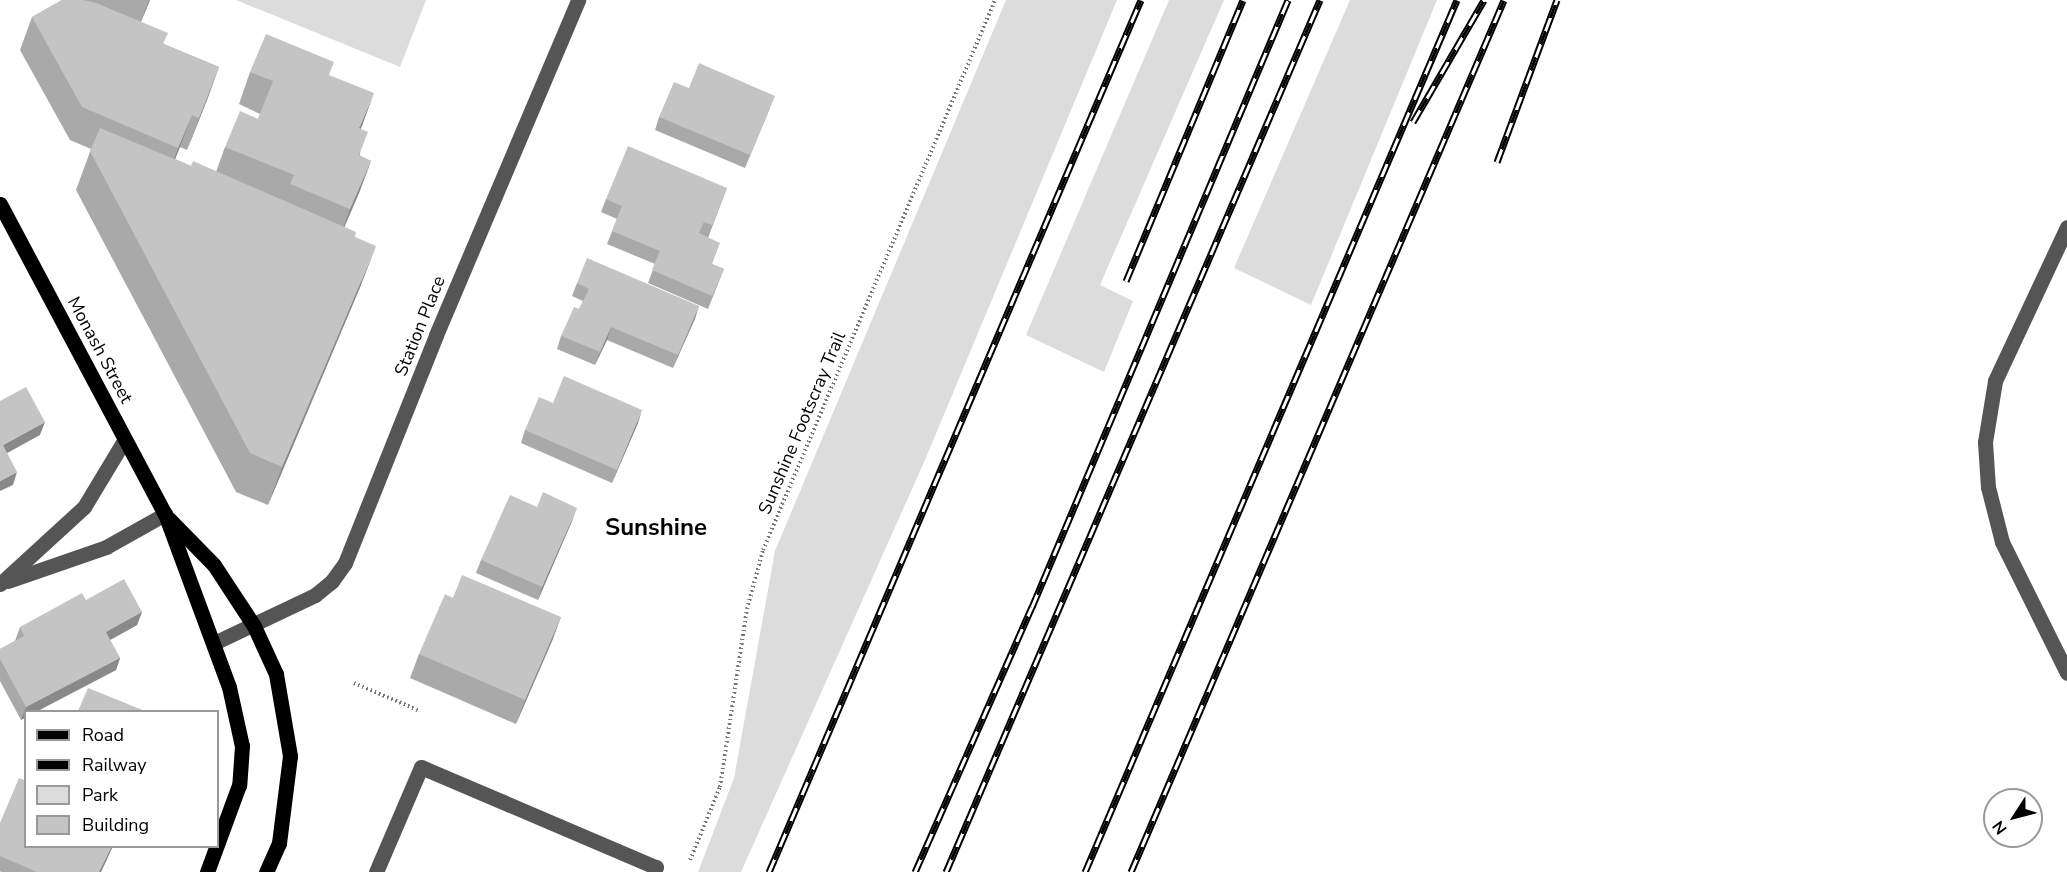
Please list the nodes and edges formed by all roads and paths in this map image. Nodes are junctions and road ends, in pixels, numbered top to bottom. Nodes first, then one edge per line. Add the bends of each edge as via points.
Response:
1 (578, 0) edge
2 (995, 0) edge
3 (0, 204) edge
4 (2067, 226) edge
5 (125, 439) junction
6 (165, 514) junction
7 (0, 584) edge
8 (254, 626) junction
9 (214, 643) junction
10 (2067, 673) edge
11 (354, 683) dead end
12 (420, 711) dead end
13 (219, 839) edge
14 (216, 848) edge
15 (207, 872) edge
16 (266, 872) edge
17 (376, 872) edge
18 (654, 872) edge
19 (685, 872) edge

1 - 8 street, Station Place via 436,335 345,563 333,582 315,595
2 - 19 path, Sunshine Footscray Trail via 756,569 720,787
3 - 5 main road, Monash Street
4 - 10 street via 1995,381 1985,442 1988,487 2002,542
5 - 6 main road, Monash Street
5 - 7 street via 84,507
6 - 7 street via 106,546
6 - 8 main road, Monash Street via 214,565
6 - 9 main road, Monash Street
8 - 9 street, Station Place
8 - 16 main road via 276,674 290,756 279,843
9 - 13 main road via 242,746 239,785
11 - 12 path
14 - 15 main road
17 - 18 street via 421,767 656,867

